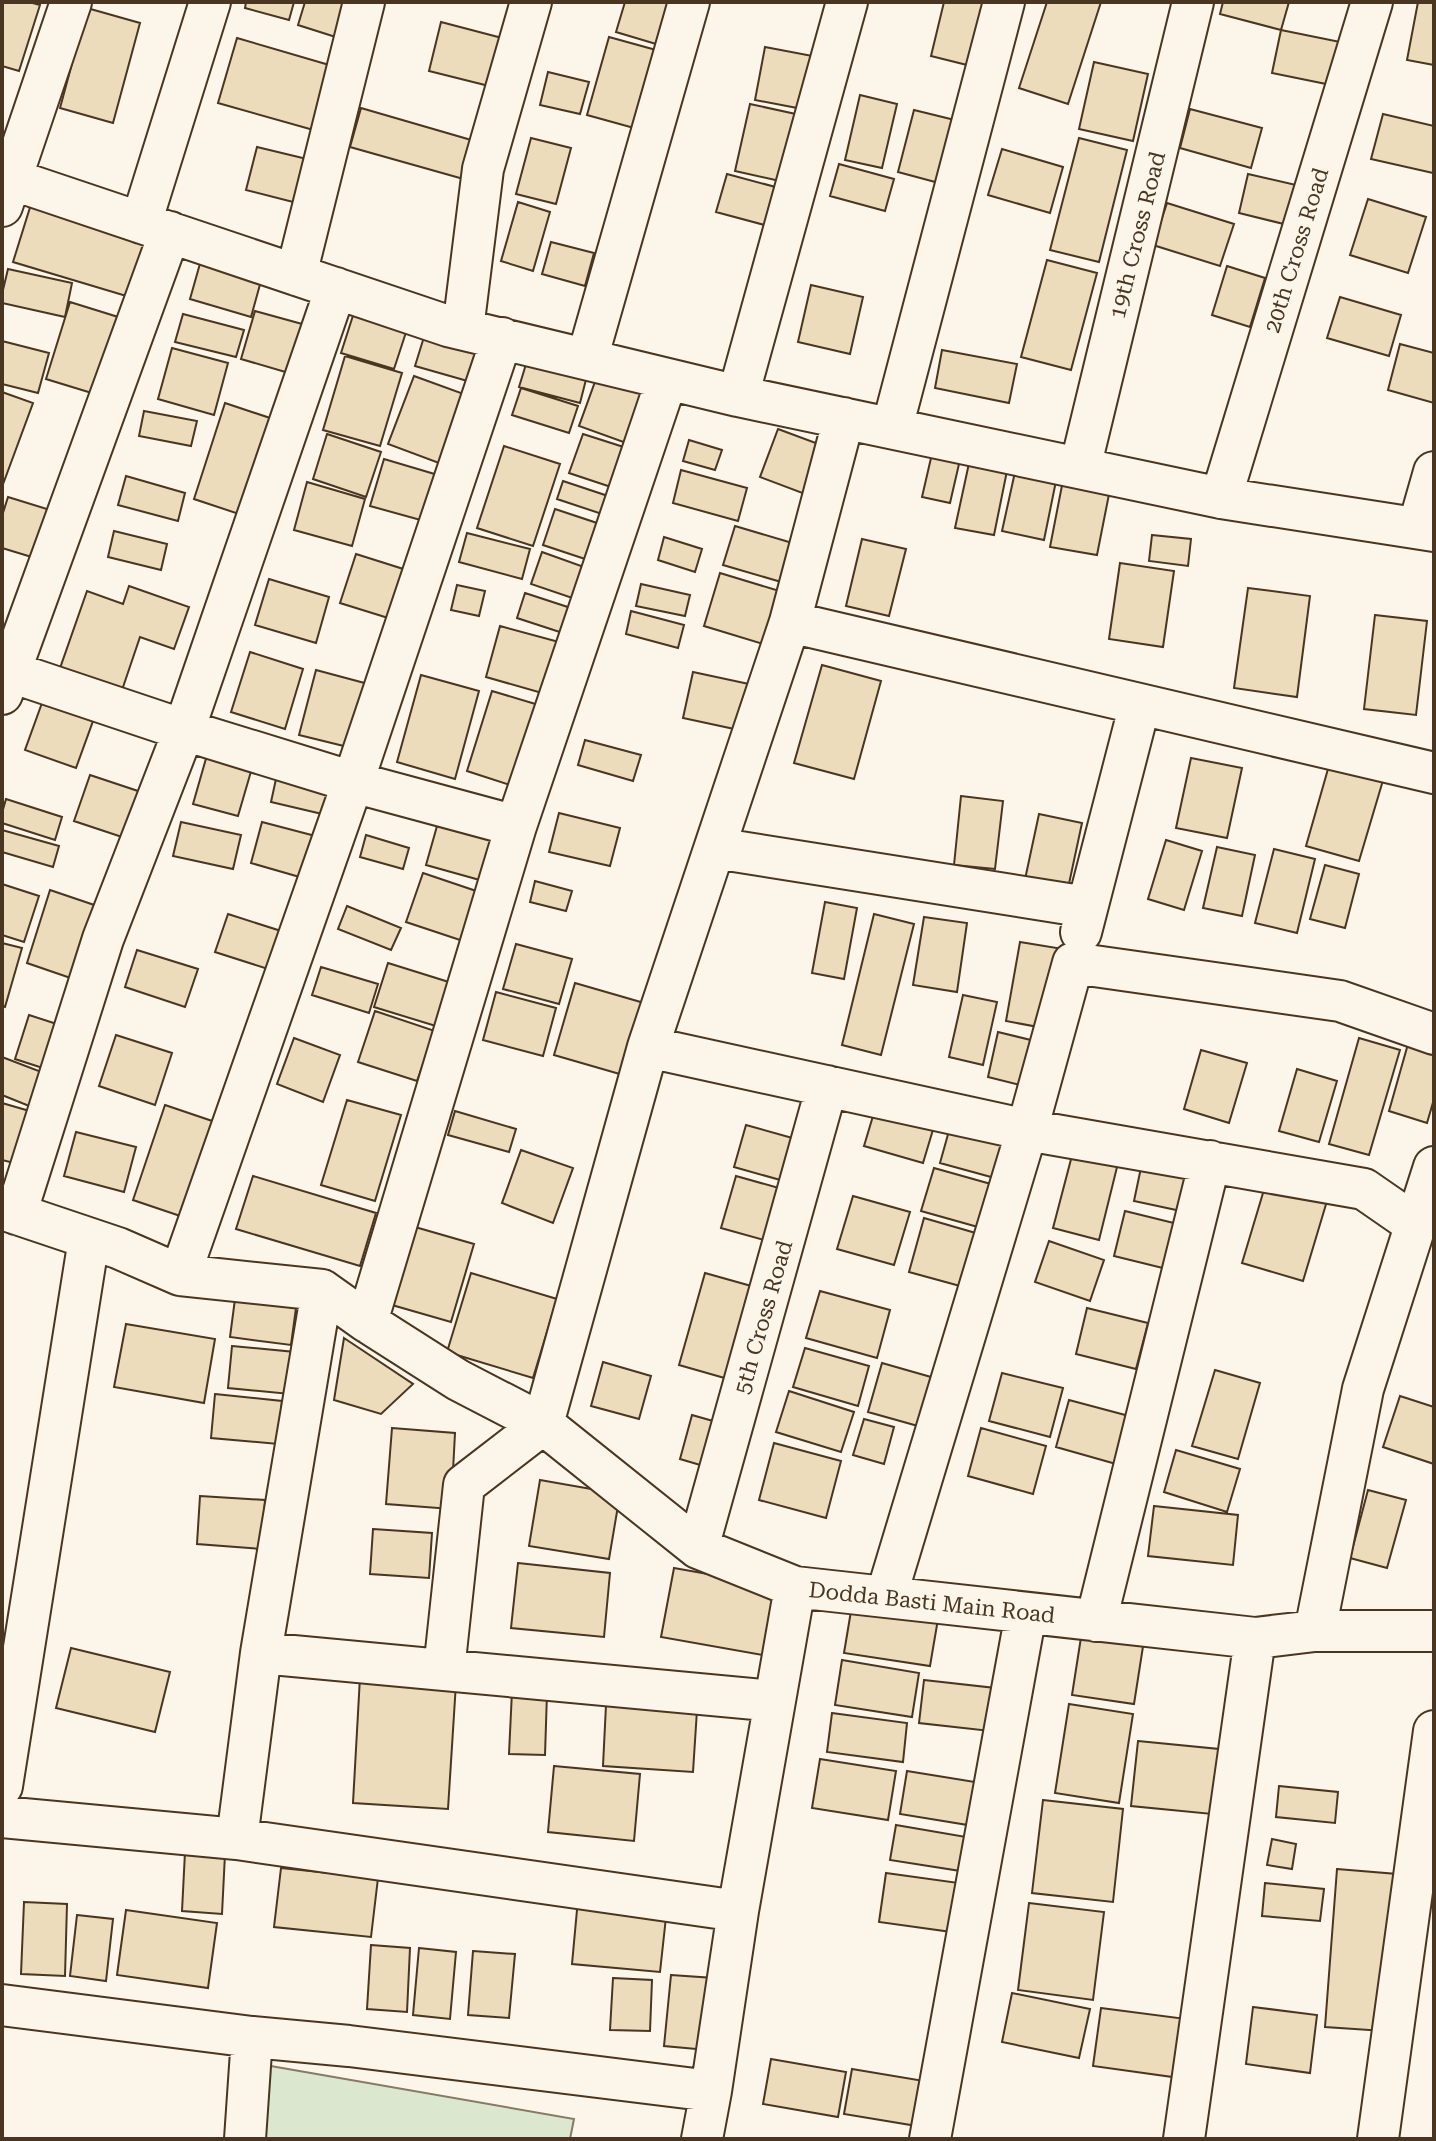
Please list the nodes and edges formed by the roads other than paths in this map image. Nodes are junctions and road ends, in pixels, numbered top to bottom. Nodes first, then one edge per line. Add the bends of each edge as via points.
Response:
1 (71, 2) edge
2 (210, 2) edge
3 (364, 2) edge
4 (531, 2) edge
5 (689, 2) edge
6 (847, 2) edge
7 (1004, 2) edge
8 (1193, 2) edge
9 (1372, 2) edge
10 (5, 187) edge
11 (156, 227) junction
12 (296, 275) junction
13 (336, 288) junction
14 (463, 329) junction
15 (502, 338) junction
16 (587, 359) junction
17 (667, 379) junction
18 (738, 396) junction
19 (844, 418) junction
20 (892, 428) junction
21 (1080, 468) junction
22 (1434, 472) edge
23 (1221, 498) junction
24 (1426, 530) edge
25 (790, 622) junction
26 (4, 678) edge
27 (1140, 704) junction
28 (184, 730) junction
29 (1434, 773) edge
30 (353, 782) junction
31 (516, 826) junction
32 (715, 848) junction
33 (1087, 907) junction
34 (1073, 963) junction
35 (1434, 1034) edge
36 (648, 1047) junction
37 (827, 1086) junction
38 (1027, 1130) junction
39 (1210, 1161) junction
40 (1434, 1167) edge
41 (9, 1212) edge
42 (1416, 1225) junction
43 (89, 1239) junction
44 (180, 1275) junction
45 (322, 1290) junction
46 (367, 1322) junction
47 (543, 1424) junction
48 (698, 1548) junction
49 (795, 1587) junction
50 (886, 1597) junction
51 (1026, 1613) junction
52 (1096, 1621) junction
53 (1315, 1631) junction
54 (1434, 1631) edge
55 (1255, 1638) junction
56 (261, 1653) junction
57 (444, 1670) junction
58 (775, 1701) junction
59 (1434, 1731) edge
60 (2, 1786) edge
61 (2, 1817) edge
62 (237, 1839) junction
63 (738, 1911) junction
64 (2, 2005) edge
65 (252, 2037) junction
66 (711, 2091) junction
67 (245, 2139) edge
68 (702, 2139) edge
69 (930, 2139) edge
70 (1184, 2139) edge
71 (1378, 2139) edge

1 - 10 street
2 - 11 street
3 - 12 street
4 - 14 street via 483,169
5 - 16 street
6 - 18 street
7 - 20 street
8 - 21 street, 19th Cross Road
9 - 23 street, 20th Cross Road
10 - 11 street
11 - 12 street
11 - 26 street
12 - 13 street
13 - 14 street
13 - 28 street
14 - 15 street
15 - 16 street
15 - 30 street
16 - 17 street
17 - 18 street
17 - 31 street
18 - 19 street
19 - 20 street
19 - 25 street
20 - 21 street
21 - 23 street
22 - 24 street
23 - 24 street
25 - 27 street
25 - 32 street
26 - 28 street
27 - 29 street
27 - 33 street
28 - 30 street
28 - 41 street via 103,939
30 - 31 street
30 - 44 street
31 - 46 street
32 - 33 street
32 - 36 street
33 - 34 street
34 - 35 street via 1340,1001
34 - 38 street
36 - 37 street
36 - 47 street
37 - 38 street
37 - 48 street, 5th Cross Road
38 - 39 street
38 - 50 street
39 - 42 street via 1364,1189
39 - 52 street
40 - 42 street
41 - 43 street, Dodda Basti Main Road
42 - 53 street via 1363,1389
43 - 44 street, Dodda Basti Main Road
43 - 60 street
44 - 45 street, Dodda Basti Main Road
45 - 46 street, Dodda Basti Main Road
45 - 56 street
46 - 47 street, Dodda Basti Main Road via 458,1380
47 - 48 street, Dodda Basti Main Road
47 - 57 street via 464,1485
48 - 49 street, Dodda Basti Main Road
49 - 50 street, Dodda Basti Main Road
49 - 58 street
50 - 51 street, Dodda Basti Main Road
51 - 52 street, Dodda Basti Main Road
51 - 69 street
52 - 55 street, Dodda Basti Main Road
53 - 54 street, Dodda Basti Main Road
53 - 55 street, Dodda Basti Main Road
55 - 70 street
56 - 57 street
56 - 62 street
57 - 58 street
58 - 63 street
59 - 71 street
61 - 62 street
62 - 63 street
63 - 66 street
64 - 65 street
65 - 66 street
65 - 67 street
66 - 68 street

